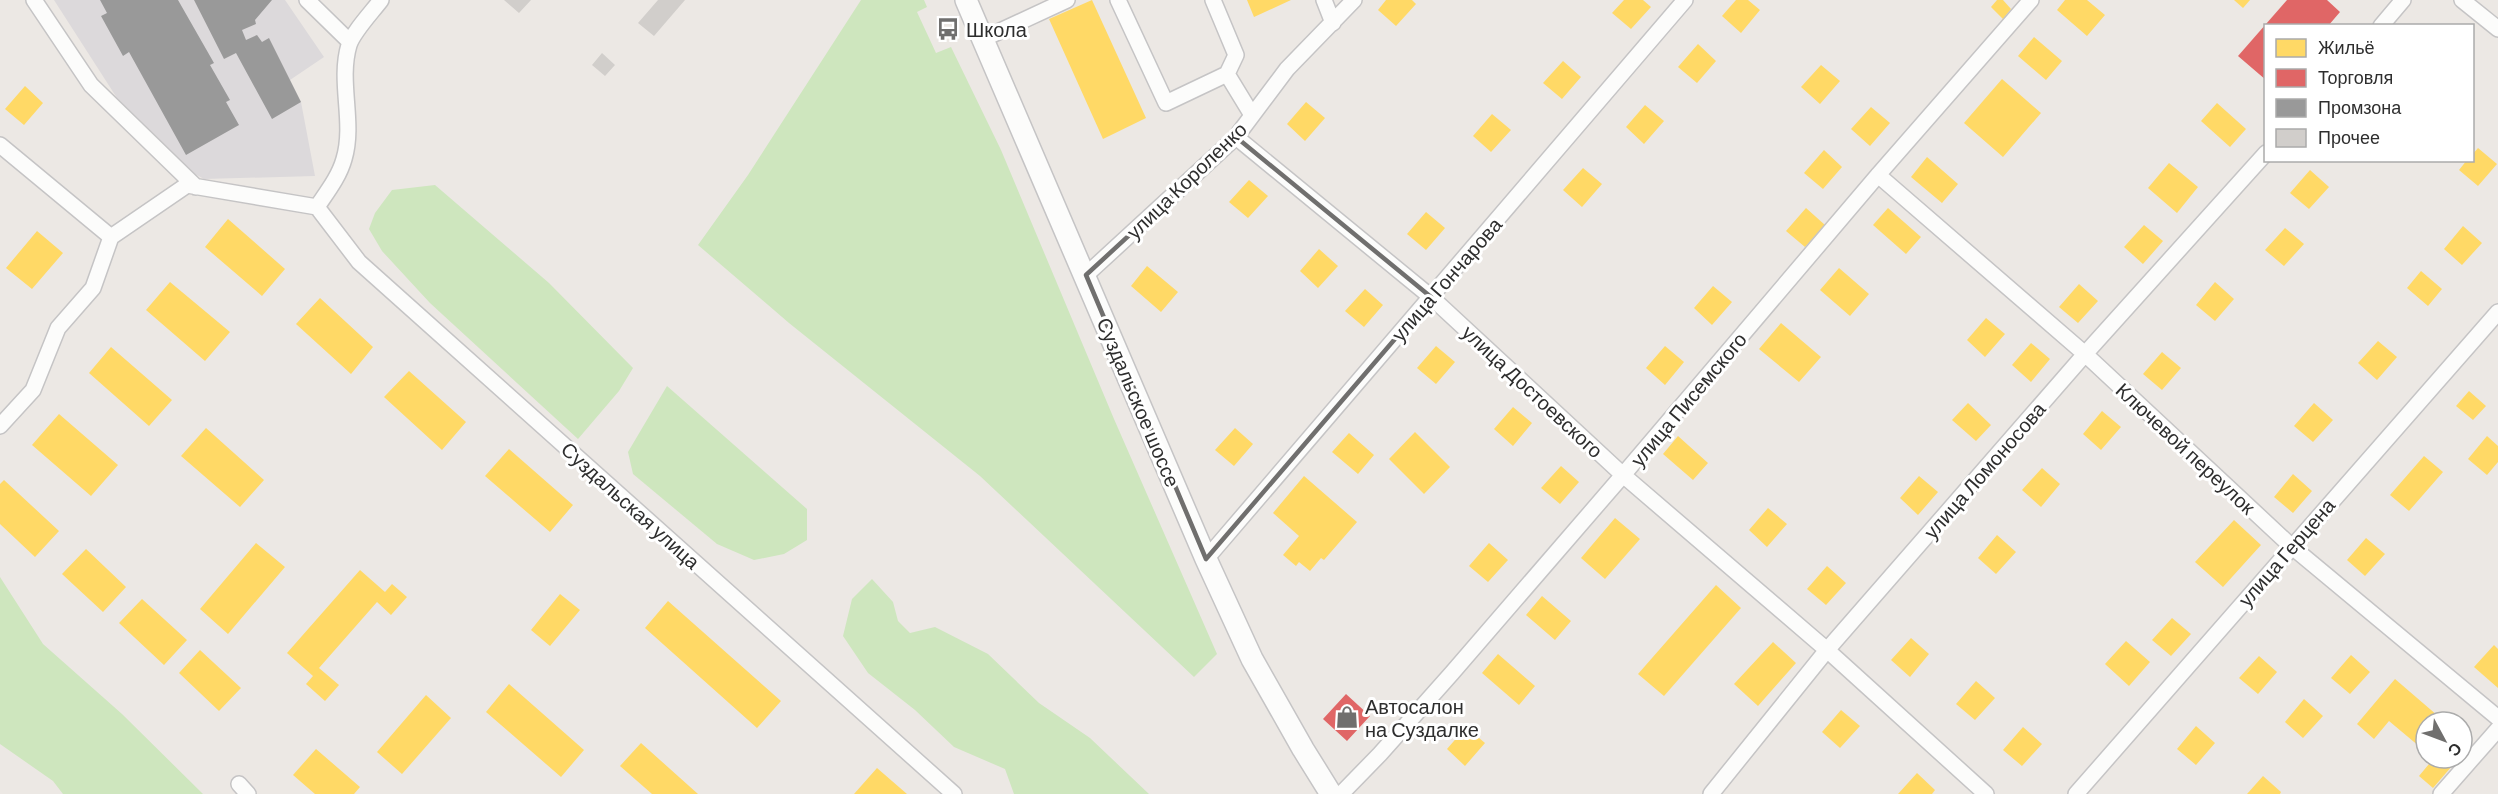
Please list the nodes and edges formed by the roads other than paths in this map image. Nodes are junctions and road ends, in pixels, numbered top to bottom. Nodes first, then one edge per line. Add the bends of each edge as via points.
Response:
1 (34, 0) edge
2 (307, 0) edge
3 (381, 0) edge
4 (966, 0) edge
5 (1067, 0) edge
6 (1118, 0) edge
7 (1213, 0) edge
8 (1324, 0) edge
9 (1354, 0) edge
10 (1685, 0) edge
11 (2031, 0) edge
12 (2403, 0) edge
13 (2462, 0) edge
14 (1333, 23) junction
15 (2382, 24) edge
16 (2498, 29) edge
17 (983, 39) junction
18 (350, 42) junction
19 (1227, 74) junction
20 (1252, 115) junction
21 (1236, 137) junction
22 (0, 145) edge
23 (2264, 154) edge
24 (1878, 175) junction
25 (196, 187) junction
26 (317, 207) junction
27 (111, 237) junction
28 (1086, 275) junction
29 (1431, 297) junction
30 (2498, 312) edge
31 (2085, 354) junction
32 (0, 426) edge
33 (1623, 475) junction
34 (2291, 546) junction
35 (1206, 559) junction
36 (1827, 650) junction
37 (2498, 718) edge
38 (2498, 729) edge
39 (954, 794) edge
40 (1331, 794) edge
41 (1341, 794) edge
42 (1711, 794) edge
43 (1986, 794) edge
44 (2076, 794) edge
45 (2442, 794) edge

1 - 25 street via 91,84
2 - 18 street
3 - 18 street
4 - 17 main road, Суздальское шоссе
5 - 17 street
6 - 19 street via 1166,103
7 - 19 street via 1236,55
8 - 14 street
9 - 14 street, улица Короленко
10 - 29 street, улица Гончарова
11 - 24 street, улица Писемского
12 - 15 street
13 - 16 street
14 - 20 street, улица Короленко via 1287,69
17 - 28 main road, Суздальское шоссе
18 - 26 street via 346,59 345,159
19 - 20 street
20 - 21 street, улица Короленко
21 - 28 street, улица Короленко
21 - 29 street, улица Достоевского
22 - 27 street
23 - 31 street, улица Ломоносова
24 - 31 street, Ключевой переулок
24 - 33 street, улица Писемского
25 - 26 street
25 - 27 street via 187,186
26 - 39 street, Суздальская улица via 359,262
27 - 32 street via 93,288 58,328 33,390
28 - 35 main road, Суздальское шоссе
29 - 33 street, улица Достоевского
29 - 35 street, улица Гончарова
30 - 34 street, улица Герцена
31 - 34 street, Ключевой переулок
31 - 36 street, улица Ломоносова
33 - 36 street, улица Достоевского
33 - 41 street, улица Писемского
34 - 37 street, Ключевой переулок
34 - 44 street, улица Герцена
35 - 40 main road, Суздальское шоссе via 1252,659
36 - 42 street, улица Ломоносова
36 - 43 street, улица Достоевского
38 - 45 street

